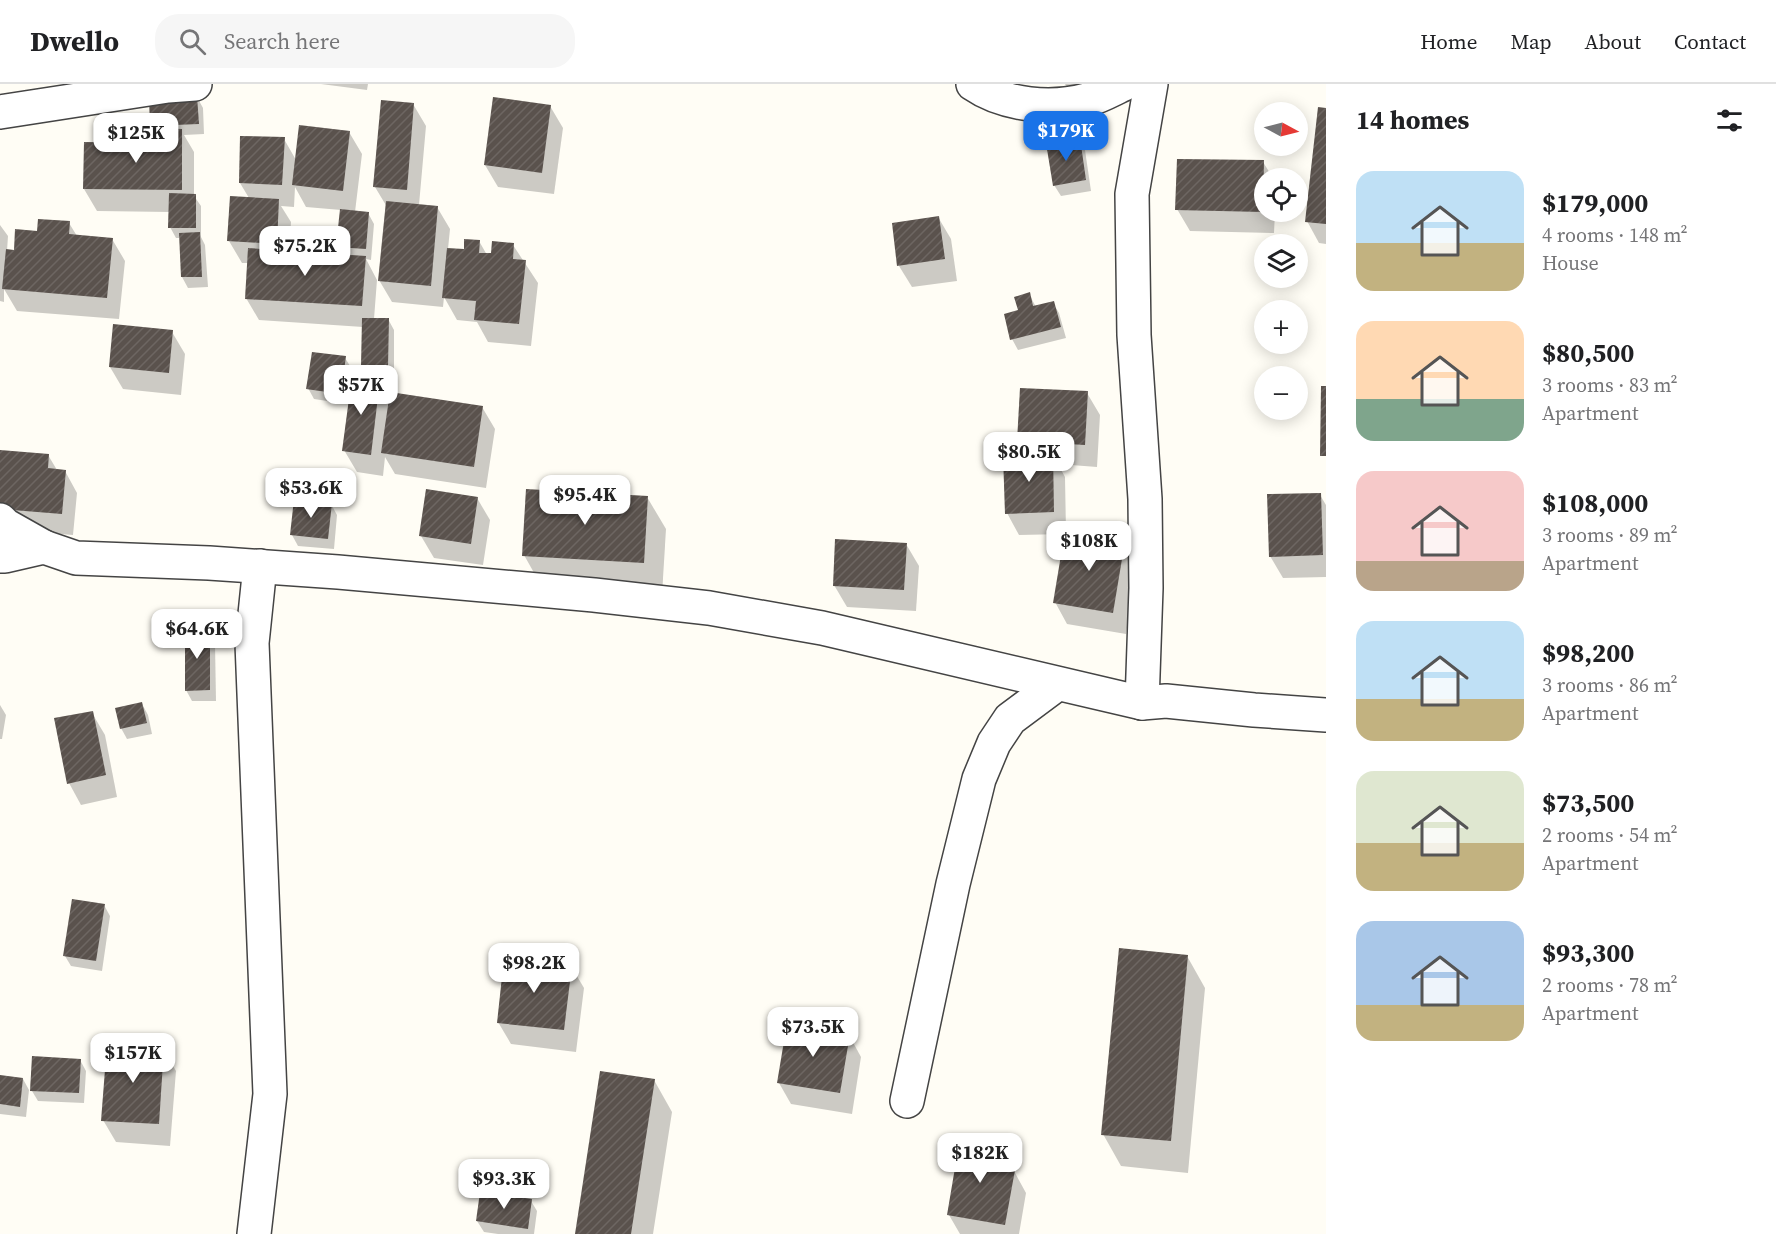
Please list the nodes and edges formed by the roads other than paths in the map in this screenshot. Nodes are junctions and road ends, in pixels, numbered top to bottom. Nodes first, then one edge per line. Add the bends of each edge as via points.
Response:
1 (195, 84) edge
2 (973, 84) edge
3 (1124, 84) edge
4 (1151, 84) edge
5 (0, 112) edge
6 (0, 520) edge
7 (44, 547) junction
8 (0, 556) edge
9 (260, 566) junction
10 (1057, 684) junction
11 (1142, 703) junction
12 (1326, 715) edge
13 (907, 1101) dead end
14 (254, 1234) edge

1 - 5 street
2 - 3 street via 1008,100 1052,105 1090,99
4 - 11 street via 1132,194 1134,335 1145,499
6 - 7 street
7 - 8 street
7 - 9 street via 76,558
9 - 10 street via 709,608 822,628
9 - 14 street via 252,643 270,1094
10 - 11 street
10 - 13 street via 1010,719 994,743 979,779
11 - 12 street via 1166,701

